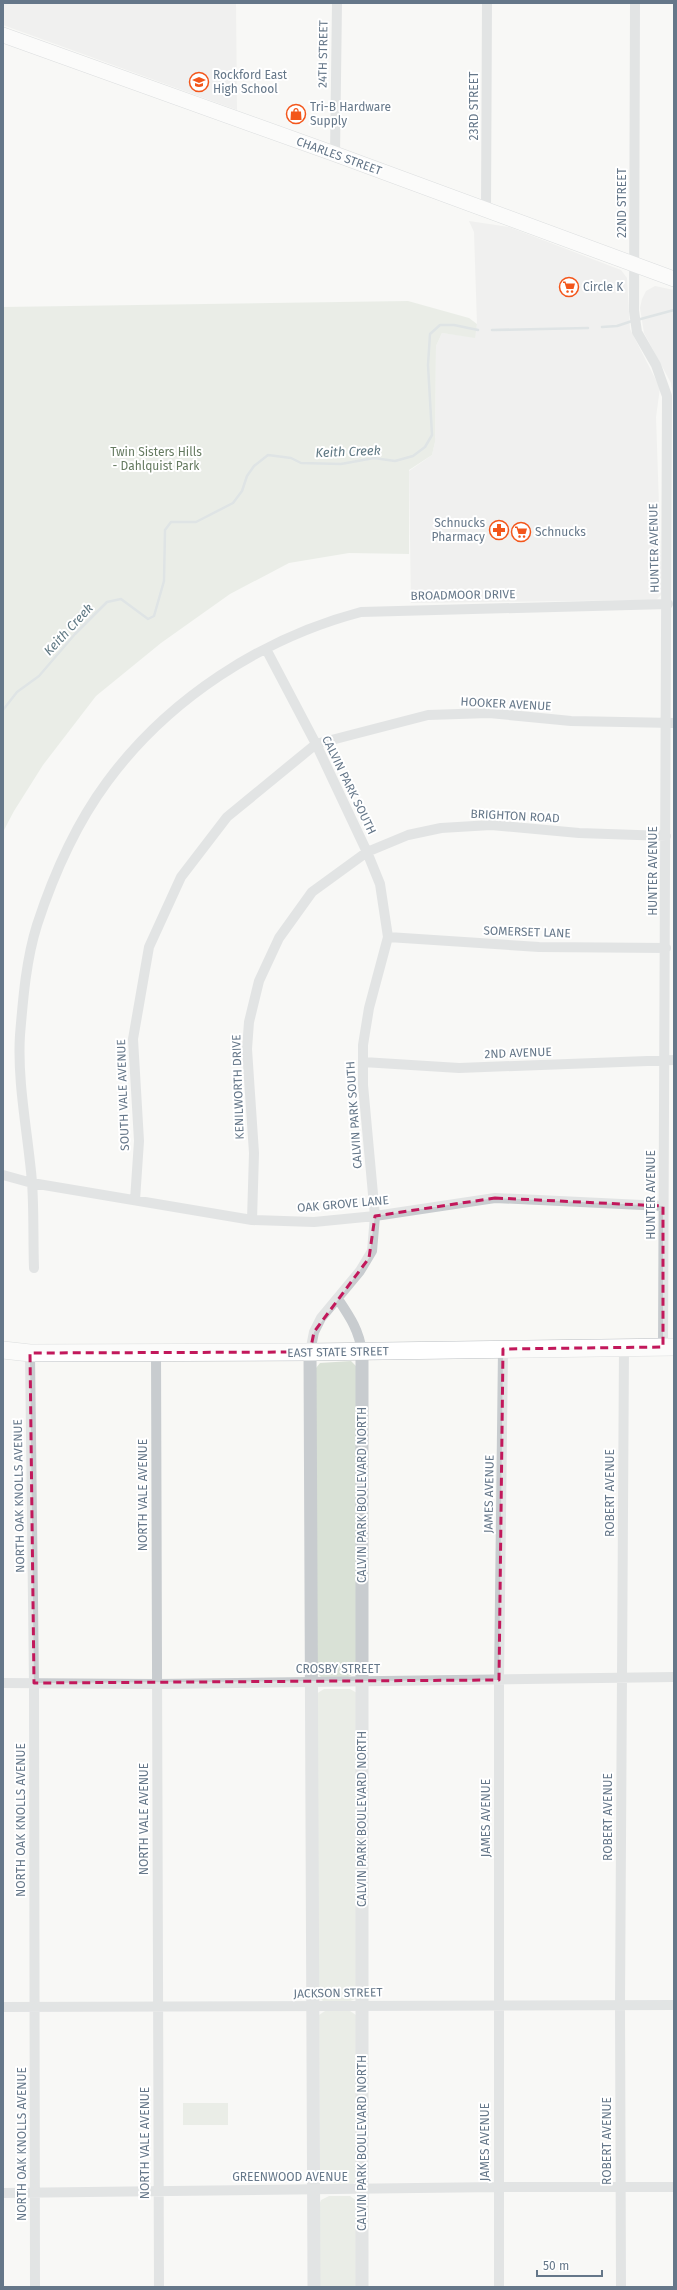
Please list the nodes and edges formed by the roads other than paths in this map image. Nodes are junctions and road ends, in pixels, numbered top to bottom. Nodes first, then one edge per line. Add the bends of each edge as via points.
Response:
1 (336, 3) edge
2 (487, 3) edge
3 (636, 3) edge
4 (3, 35) edge
5 (335, 154) junction
6 (486, 209) junction
7 (635, 265) junction
8 (674, 279) edge
9 (667, 396) joint
10 (668, 604) junction
11 (266, 649) junction
12 (670, 723) edge
13 (316, 744) junction
14 (666, 836) junction
15 (367, 852) junction
16 (388, 937) junction
17 (666, 948) junction
18 (669, 1060) edge
19 (363, 1062) junction
20 (3, 1175) edge
21 (32, 1183) junction
22 (135, 1200) junction
23 (663, 1206) junction
24 (375, 1216) junction
25 (252, 1220) junction
26 (34, 1268) dead end
27 (338, 1299) junction
28 (624, 1347) junction
29 (669, 1347) edge
30 (503, 1349) junction
31 (3, 1350) edge
32 (156, 1351) junction
33 (310, 1352) junction
34 (362, 1352) junction
35 (30, 1353) junction
36 (621, 1677) junction
37 (674, 1677) edge
38 (499, 1680) junction
39 (312, 1682) junction
40 (362, 1682) junction
41 (3, 1683) edge
42 (34, 1683) junction
43 (158, 1684) junction
44 (362, 2004) junction
45 (499, 2005) junction
46 (674, 2005) edge
47 (314, 2006) junction
48 (620, 2006) junction
49 (3, 2007) edge
50 (34, 2008) junction
51 (157, 2008) junction
52 (498, 2187) junction
53 (674, 2187) edge
54 (620, 2188) junction
55 (159, 2190) junction
56 (314, 2190) junction
57 (362, 2190) junction
58 (3, 2193) edge
59 (35, 2193) junction
60 (35, 2287) edge
61 (159, 2287) edge
62 (314, 2287) edge
63 (362, 2287) edge
64 (499, 2287) edge
65 (622, 2287) edge

1 - 5 street, 24TH STREET
2 - 6 street, 23RD STREET
3 - 7 street, 22ND STREET
4 - 5 main road, CHARLES STREET
5 - 6 main road, CHARLES STREET
6 - 7 main road, CHARLES STREET
7 - 8 main road, CHARLES STREET
7 - 9 street, 22ND STREET via 634,311 637,332 656,365
9 - 10 street, HUNTER AVENUE
10 - 11 street, BROADMOOR DRIVE via 390,609 361,612 325,621
10 - 12 street, HUNTER AVENUE
11 - 13 street, CALVIN PARK SOUTH
11 - 21 street, BROADMOOR DRIVE via 223,674 185,701 143,740 107,782 79,825 60,867 36,926 26,979 20,1037
12 - 13 street, HOOKER AVENUE via 571,721 489,714 428,715
12 - 14 street, HUNTER AVENUE
13 - 15 street, CALVIN PARK SOUTH
13 - 22 street, SOUTH VALE AVENUE via 227,817 180,877 149,947 133,1039 139,1141
14 - 15 street, BRIGHTON ROAD via 579,833 491,825 448,828 408,835
14 - 17 street, HUNTER AVENUE
15 - 16 street, CALVIN PARK SOUTH via 380,884
15 - 25 street, KENILWORTH DRIVE via 312,892 279,938 259,981 249,1022 247,1049 254,1153
16 - 17 street, SOMERSET LANE via 538,947
16 - 19 street, CALVIN PARK SOUTH via 369,1008
17 - 18 street, HUNTER AVENUE
18 - 19 street, 2ND AVENUE via 459,1068
18 - 23 street, HUNTER AVENUE
19 - 24 street, CALVIN PARK SOUTH
20 - 21 street, OAK GROVE LANE
21 - 22 street, OAK GROVE LANE
21 - 26 street, BROADMOOR DRIVE
22 - 25 street, OAK GROVE LANE
23 - 24 street, OAK GROVE LANE via 495,1198
23 - 29 street, HUNTER AVENUE
24 - 25 street, OAK GROVE LANE via 314,1222
24 - 27 street, CALVIN PARK SOUTH via 372,1251
27 - 33 street, CALVIN PARK SOUTH via 321,1318 314,1332
27 - 34 street via 356,1326
28 - 29 main road, EAST STATE STREET
28 - 30 main road, EAST STATE STREET
28 - 36 street, ROBERT AVENUE
30 - 34 main road, EAST STATE STREET
30 - 38 street, JAMES AVENUE
31 - 35 main road, EAST STATE STREET
32 - 33 main road, EAST STATE STREET
32 - 35 main road, EAST STATE STREET
32 - 43 street, NORTH VALE AVENUE
33 - 34 main road, EAST STATE STREET
33 - 39 street
34 - 40 street, CALVIN PARK BOULEVARD NORTH
35 - 42 street, NORTH OAK KNOLLS AVENUE
36 - 37 street, CROSBY STREET
36 - 38 street, CROSBY STREET
36 - 48 street, ROBERT AVENUE
38 - 40 street, CROSBY STREET
38 - 45 street, JAMES AVENUE
39 - 40 street, CROSBY STREET
39 - 43 street, CROSBY STREET
39 - 47 street
40 - 44 street, CALVIN PARK BOULEVARD NORTH
41 - 42 street, CROSBY STREET
42 - 43 street, CROSBY STREET
42 - 50 street, NORTH OAK KNOLLS AVENUE
43 - 51 street, NORTH VALE AVENUE
44 - 45 street, JACKSON STREET
44 - 47 street, JACKSON STREET
44 - 57 street, CALVIN PARK BOULEVARD NORTH
45 - 48 street, JACKSON STREET
45 - 52 street, JAMES AVENUE
46 - 48 street, JACKSON STREET
47 - 51 street, JACKSON STREET
47 - 56 street
48 - 54 street, ROBERT AVENUE
49 - 50 street, JACKSON STREET
50 - 51 street, JACKSON STREET
50 - 59 street, NORTH OAK KNOLLS AVENUE
51 - 55 street, NORTH VALE AVENUE
52 - 54 street, GREENWOOD AVENUE
52 - 57 street, GREENWOOD AVENUE
52 - 64 street, JAMES AVENUE
53 - 54 street, GREENWOOD AVENUE
54 - 65 street, ROBERT AVENUE
55 - 56 street, GREENWOOD AVENUE
55 - 59 street, GREENWOOD AVENUE
55 - 61 street, NORTH VALE AVENUE
56 - 57 street, GREENWOOD AVENUE
56 - 62 street
57 - 63 street, CALVIN PARK BOULEVARD NORTH
58 - 59 street, GREENWOOD AVENUE
59 - 60 street, NORTH OAK KNOLLS AVENUE

